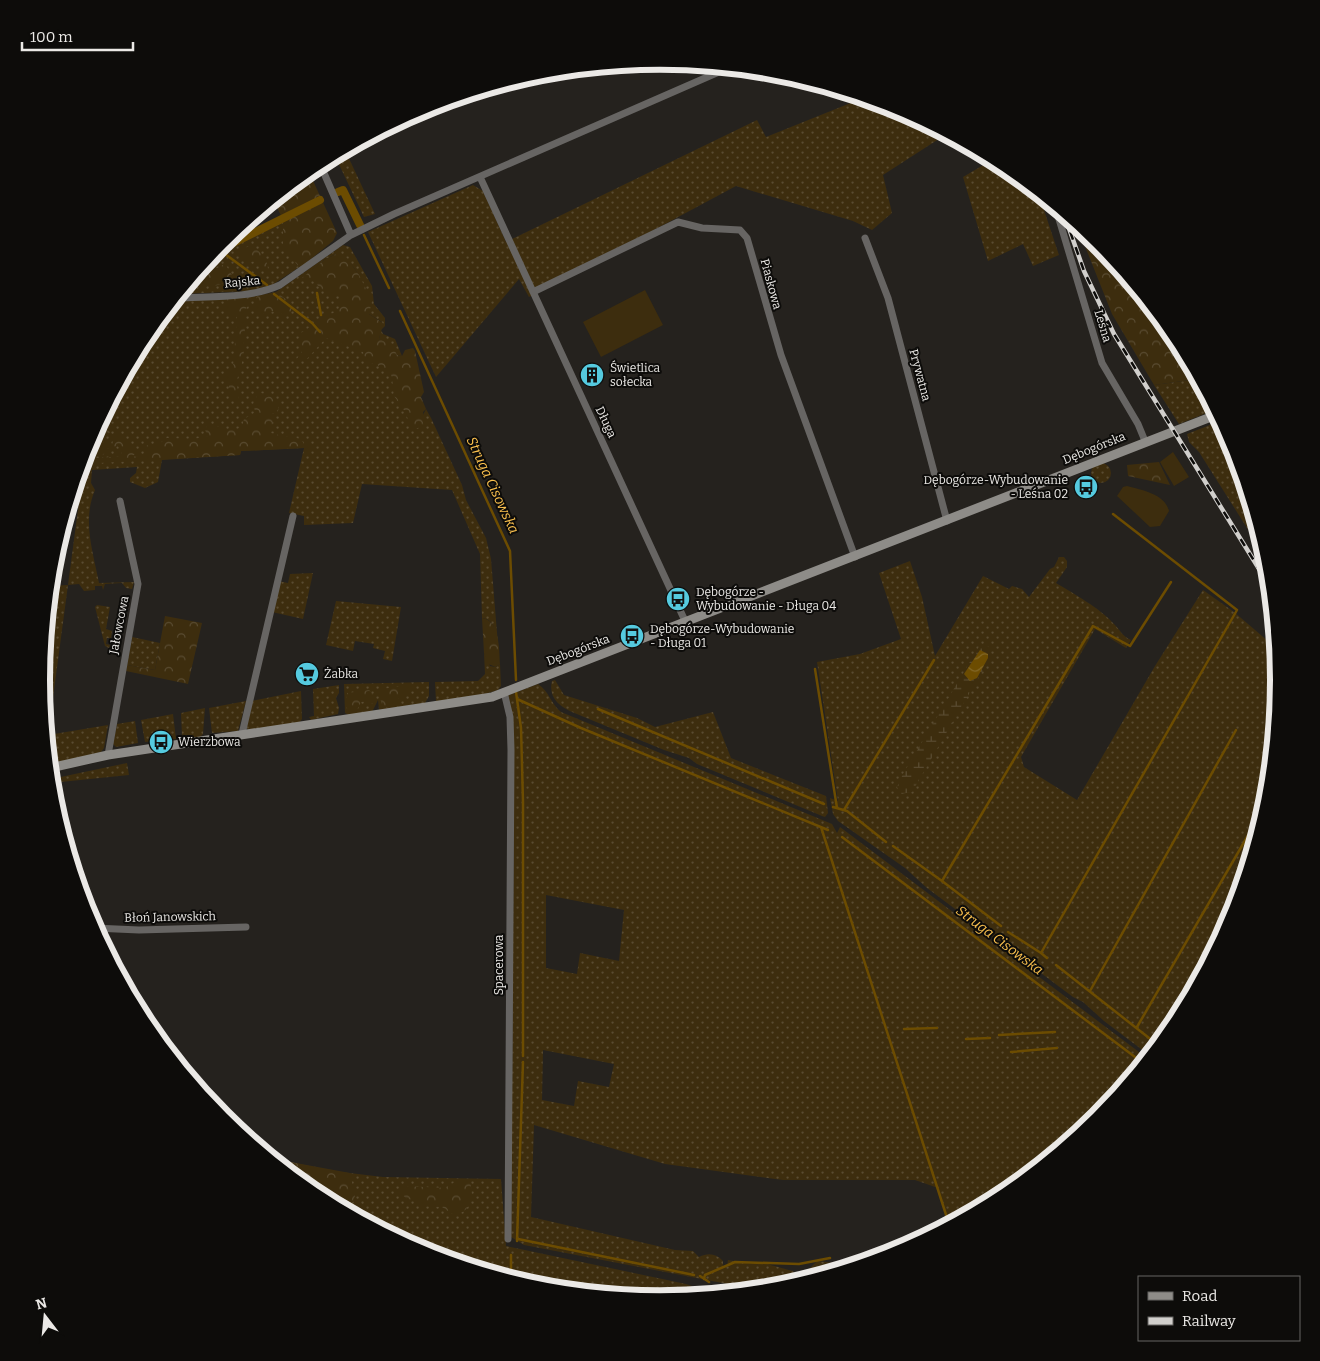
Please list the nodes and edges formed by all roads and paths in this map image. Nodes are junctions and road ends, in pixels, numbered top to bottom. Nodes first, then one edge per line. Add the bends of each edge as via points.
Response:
1 (715, 74) edge
2 (323, 172) edge
3 (480, 177) junction
4 (1059, 220) edge
5 (351, 235) junction
6 (865, 238) dead end
7 (533, 292) junction
8 (185, 297) edge
9 (1210, 417) edge
10 (1146, 441) junction
11 (120, 501) dead end
12 (293, 516) dead end
13 (947, 521) junction
14 (854, 557) junction
15 (686, 623) junction
16 (504, 692) junction
17 (242, 734) junction
18 (108, 754) junction
19 (56, 767) edge
20 (246, 927) dead end
21 (103, 928) edge
22 (508, 1239) dead end

1 - 3 street
2 - 5 street
3 - 5 street
3 - 7 street, Długa
4 - 10 street, Leśna via 1102,363
5 - 8 street, Rajska via 270,290
6 - 13 street, Prywatna via 888,298
7 - 14 street, Piaskowa via 678,222 702,228 740,230 747,238 780,354
7 - 15 street, Długa
9 - 10 street, Dębogórska
10 - 13 street, Dębogórska
11 - 18 street, Jałowcowa via 138,584
12 - 17 street
13 - 14 street, Dębogórska
14 - 15 street, Dębogórska
15 - 16 street, Dębogórska
16 - 17 street, Dębogórska via 475,701
16 - 22 street, Spacerowa via 510,717 511,750
17 - 18 street, Dębogórska
18 - 19 street, Dębogórska
20 - 21 street, Błoń Janowskich

